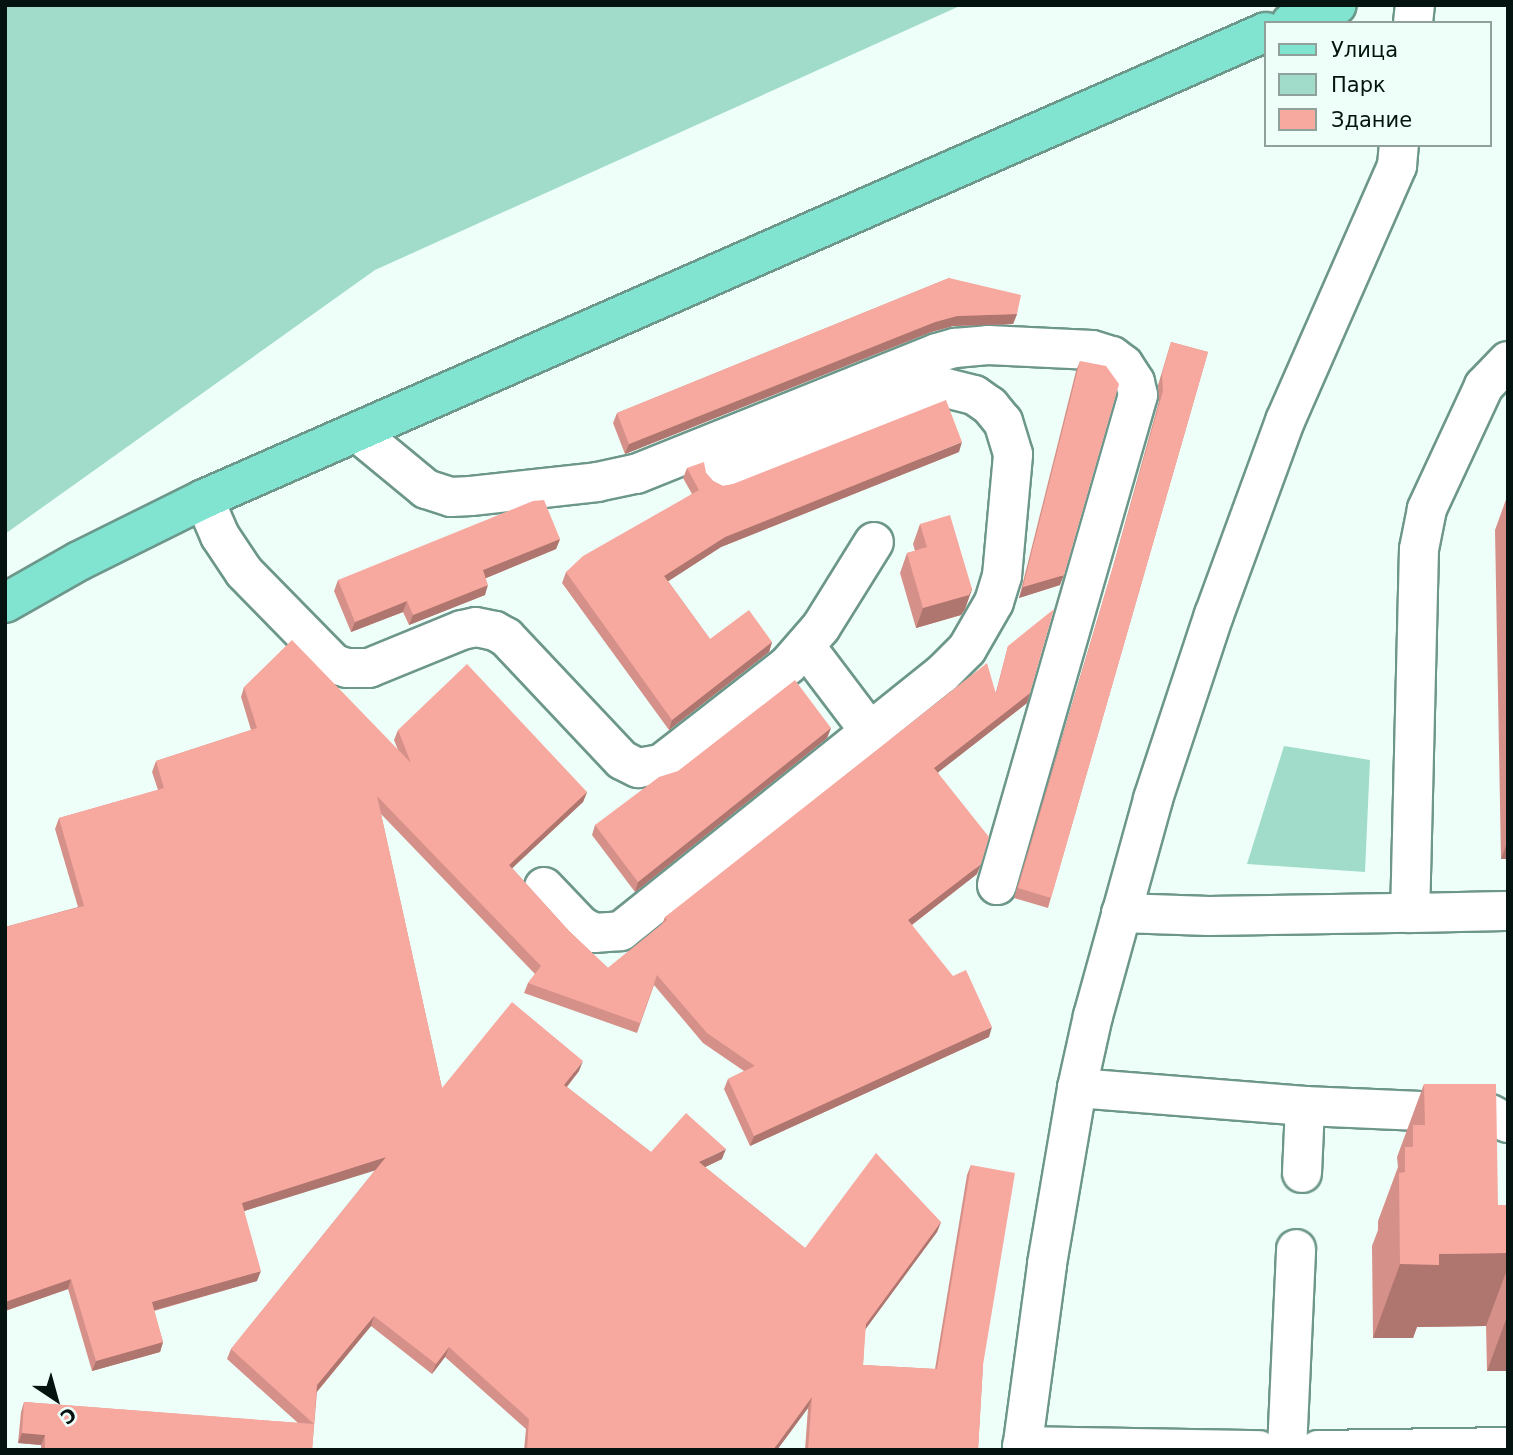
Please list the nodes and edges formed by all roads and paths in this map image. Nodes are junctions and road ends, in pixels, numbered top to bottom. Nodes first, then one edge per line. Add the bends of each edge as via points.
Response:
1 (1337, 5) edge
2 (1297, 21) edge
3 (1264, 33) edge
4 (1399, 147) edge
5 (1508, 361) edge
6 (357, 432) junction
7 (722, 474) dead end
8 (204, 499) junction
9 (874, 542) dead end
10 (5, 603) edge
11 (806, 647) junction
12 (871, 733) junction
13 (997, 885) dead end
14 (544, 887) dead end
15 (1508, 911) edge
16 (1121, 913) junction
17 (1410, 913) junction
18 (1077, 1088) junction
19 (1305, 1106) junction
20 (1508, 1122) edge
21 (1302, 1173) dead end
22 (1296, 1249) dead end
23 (1508, 1447) edge
24 (1022, 1448) edge
25 (1259, 1450) edge
26 (1287, 1450) edge
27 (1318, 1450) edge

1 - 2 main road
3 - 6 main road
4 - 16 lane via 1397,166 1295,397 1214,615
5 - 17 lane via 1484,386 1427,509 1419,548
6 - 8 main road
6 - 13 lane via 426,489 451,497 471,496 636,474 955,348 1093,350 1112,356 1124,365 1138,395
7 - 12 lane via 942,387 974,395 1003,422 1013,454 1002,576 994,602 967,649
8 - 10 main road
8 - 11 lane via 220,536 244,572 334,664 369,668 462,630 495,631 506,637 622,760 638,768 661,764 774,678
9 - 11 lane
11 - 12 lane
12 - 14 lane via 621,932 594,933 581,926
15 - 17 lane
16 - 17 lane
16 - 18 lane
18 - 19 lane
18 - 24 lane
19 - 20 lane via 1490,1114
19 - 21 lane
22 - 26 lane
23 - 27 lane
24 - 25 lane

